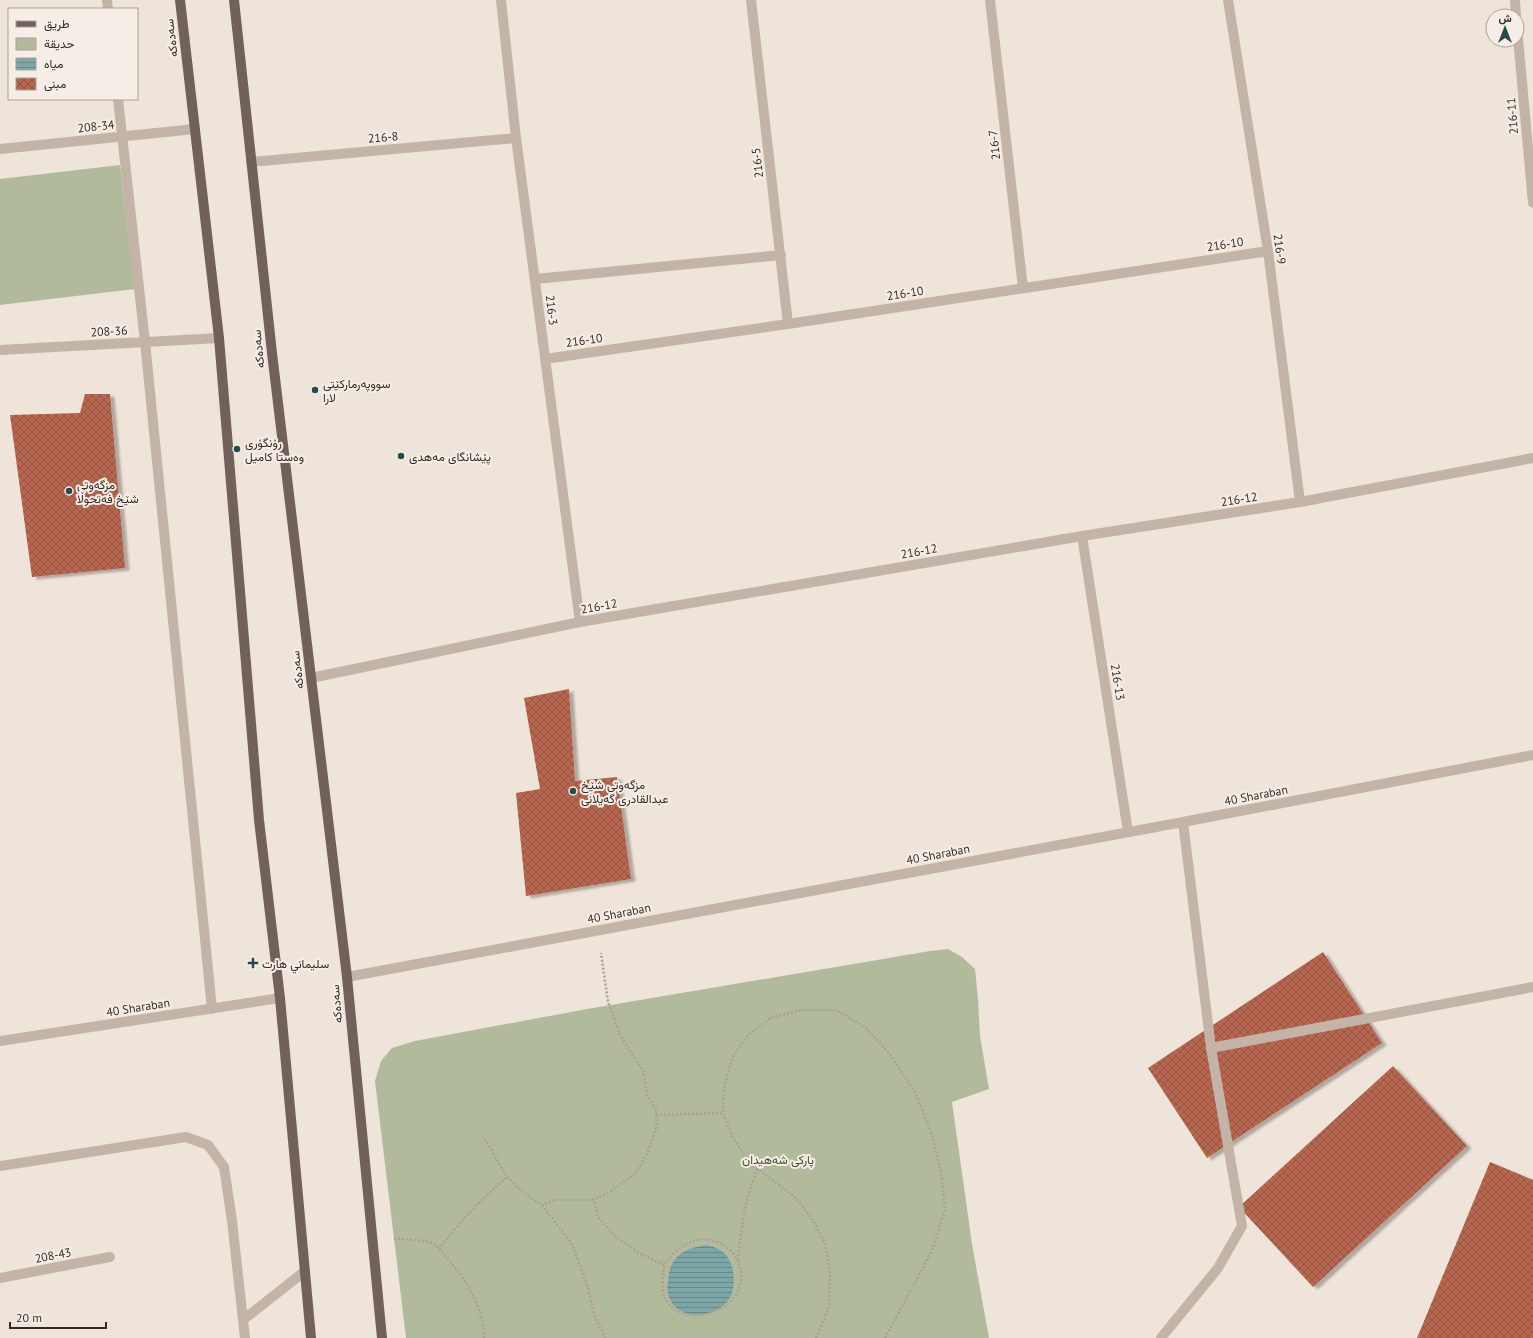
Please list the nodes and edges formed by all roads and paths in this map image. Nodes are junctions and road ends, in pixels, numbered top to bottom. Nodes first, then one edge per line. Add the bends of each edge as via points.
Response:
1 (180, 0) edge
2 (234, 0) edge
3 (501, 0) edge
4 (751, 0) edge
5 (990, 0) edge
6 (1228, 0) edge
7 (1519, 48) edge
8 (118, 100) edge
9 (195, 129) junction
10 (122, 136) junction
11 (516, 138) junction
12 (0, 148) edge
13 (251, 162) junction
14 (1533, 203) edge
15 (1268, 251) junction
16 (781, 255) junction
17 (535, 279) junction
18 (1024, 288) junction
19 (788, 324) junction
20 (219, 338) junction
21 (145, 342) junction
22 (0, 350) edge
23 (545, 359) junction
24 (1533, 458) edge
25 (1300, 502) junction
26 (1082, 536) junction
27 (580, 622) junction
28 (311, 678) junction
29 (1533, 755) edge
30 (1183, 822) junction
31 (1128, 832) junction
32 (598, 930) junction
33 (347, 977) junction
34 (1533, 986) edge
35 (280, 998) junction
36 (212, 1008) junction
37 (0, 1041) edge
38 (1211, 1048) junction
39 (723, 1113) junction
40 (656, 1115) junction
41 (485, 1139) dead end
42 (0, 1166) edge
43 (758, 1169) junction
44 (507, 1177) junction
45 (592, 1200) junction
46 (542, 1205) junction
47 (372, 1238) junction
48 (439, 1249) junction
49 (110, 1257) dead end
50 (738, 1260) junction
51 (664, 1265) junction
52 (304, 1271) junction
53 (0, 1278) edge
54 (720, 1313) dead end
55 (695, 1319) dead end
56 (243, 1320) junction
57 (245, 1338) edge
58 (311, 1338) edge
59 (382, 1338) edge
60 (484, 1338) edge
61 (605, 1338) edge
62 (816, 1338) edge
63 (885, 1338) edge
64 (1161, 1338) edge

1 - 9 main road, سەدەکە
2 - 13 main road, سەدەکە
3 - 11 street, 216-3
4 - 16 street, 216-5
5 - 18 street, 216-7
6 - 15 street, 216-9
7 - 14 street, 216-11
8 - 10 street
9 - 10 street, 208-34
9 - 20 main road, سەدەکە
10 - 12 street, 208-34
10 - 21 street
11 - 13 street, 216-8
11 - 17 street, 216-3
13 - 28 main road, سەدەکە
15 - 18 street, 216-10
15 - 25 street, 216-9
16 - 17 street
16 - 19 street, 216-5
17 - 23 street, 216-3
18 - 19 street, 216-10
19 - 23 street, 216-10
20 - 21 street, 208-36
20 - 35 main road, سەدەکە via 259,820
21 - 22 street, 208-36
21 - 36 street
23 - 27 street, 216-3
24 - 25 street, 216-12
25 - 26 street, 216-12
26 - 27 street, 216-12
26 - 31 street, 216-13
27 - 28 street, 216-12
28 - 33 main road, سەدەکە
29 - 30 street, 40 Sharaban
30 - 31 street, 40 Sharaban
30 - 38 street
31 - 32 street, 40 Sharaban
32 - 33 street, 40 Sharaban
32 - 40 path via 608,1002 620,1035 644,1073 647,1095 656,1109
33 - 47 main road, سەدەکە
34 - 38 street
35 - 36 street, 40 Sharaban
35 - 52 main road, سەدەکە
36 - 37 street, 40 Sharaban
38 - 64 street via 1242,1226 1218,1268
39 - 40 path
39 - 43 path via 733,1138 750,1163
39 - 63 path via 724,1088 732,1058 748,1035 771,1018 801,1010 836,1010 865,1027 889,1053 915,1092 931,1132 941,1172 945,1210 932,1251
40 - 45 path via 657,1126 647,1154 635,1174 608,1194
41 - 44 path
42 - 56 street via 186,1137 208,1145 224,1167
43 - 50 path via 751,1184
43 - 62 path via 796,1198 813,1220 825,1244 830,1273 829,1308
44 - 46 path
44 - 48 path via 484,1197
45 - 46 path via 554,1200
45 - 51 path via 598,1217 615,1236 639,1253
46 - 61 path via 572,1244 595,1317
47 - 48 path via 408,1239 434,1244
47 - 59 main road, سەدەکە
48 - 60 path via 455,1266 473,1294 484,1327
49 - 53 street, 208-43
50 - 51 path via 730,1249 714,1240 699,1239 684,1244
50 - 54 path via 741,1279 739,1292 730,1306
51 - 55 path via 665,1298 672,1309 684,1318
52 - 56 street
52 - 58 main road, سەدەکە
56 - 57 street

